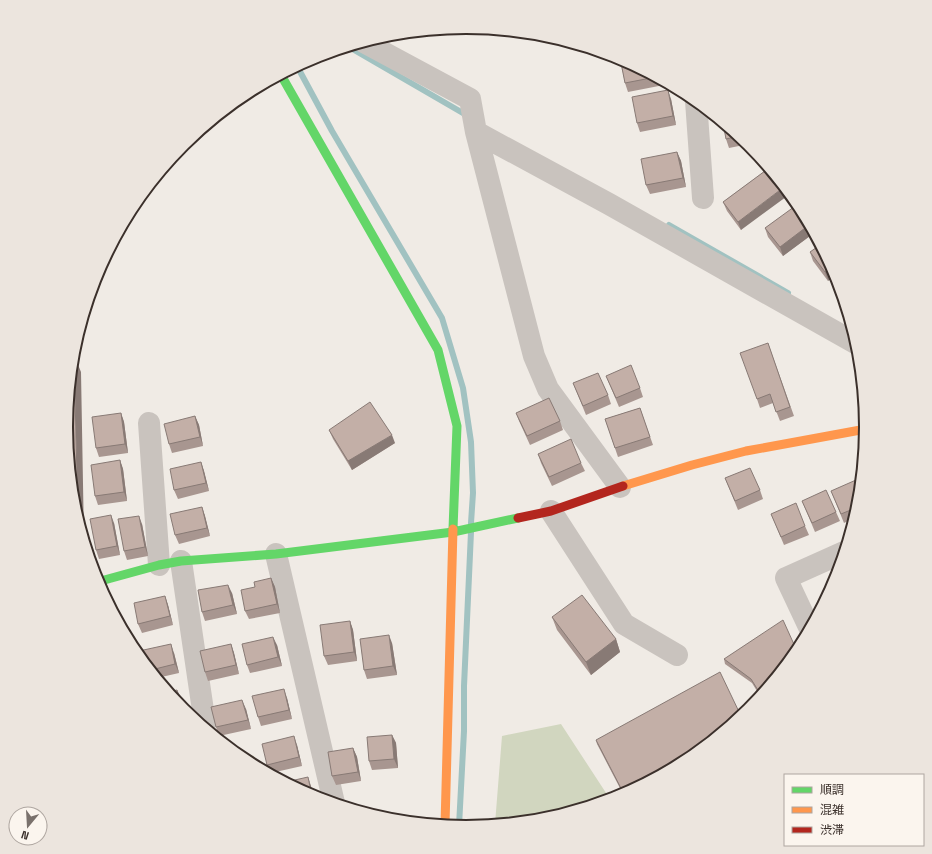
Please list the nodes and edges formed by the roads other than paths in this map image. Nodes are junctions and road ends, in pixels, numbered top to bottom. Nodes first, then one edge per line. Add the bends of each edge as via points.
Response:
1 (371, 46) edge
2 (284, 80) edge
3 (697, 109) edge
4 (476, 129) junction
5 (703, 198) dead end
6 (849, 339) edge
7 (149, 423) dead end
8 (859, 430) edge
9 (620, 487) junction
10 (551, 511) junction
11 (455, 531) junction
12 (276, 554) junction
13 (837, 555) edge
14 (181, 561) junction
15 (159, 565) junction
16 (104, 580) edge
17 (807, 622) edge
18 (677, 655) dead end
19 (204, 720) edge
20 (332, 796) edge
21 (445, 819) edge

1 - 4 street via 470,99
2 - 11 street via 438,350 457,426
3 - 5 street
4 - 6 street
4 - 9 street via 534,356 548,389
7 - 15 street
8 - 9 street via 746,451
9 - 10 street
10 - 11 street
10 - 18 street via 624,624
11 - 12 street
11 - 21 street
12 - 14 street
12 - 20 street
13 - 17 street via 786,578
14 - 15 street
14 - 19 street
15 - 16 street

